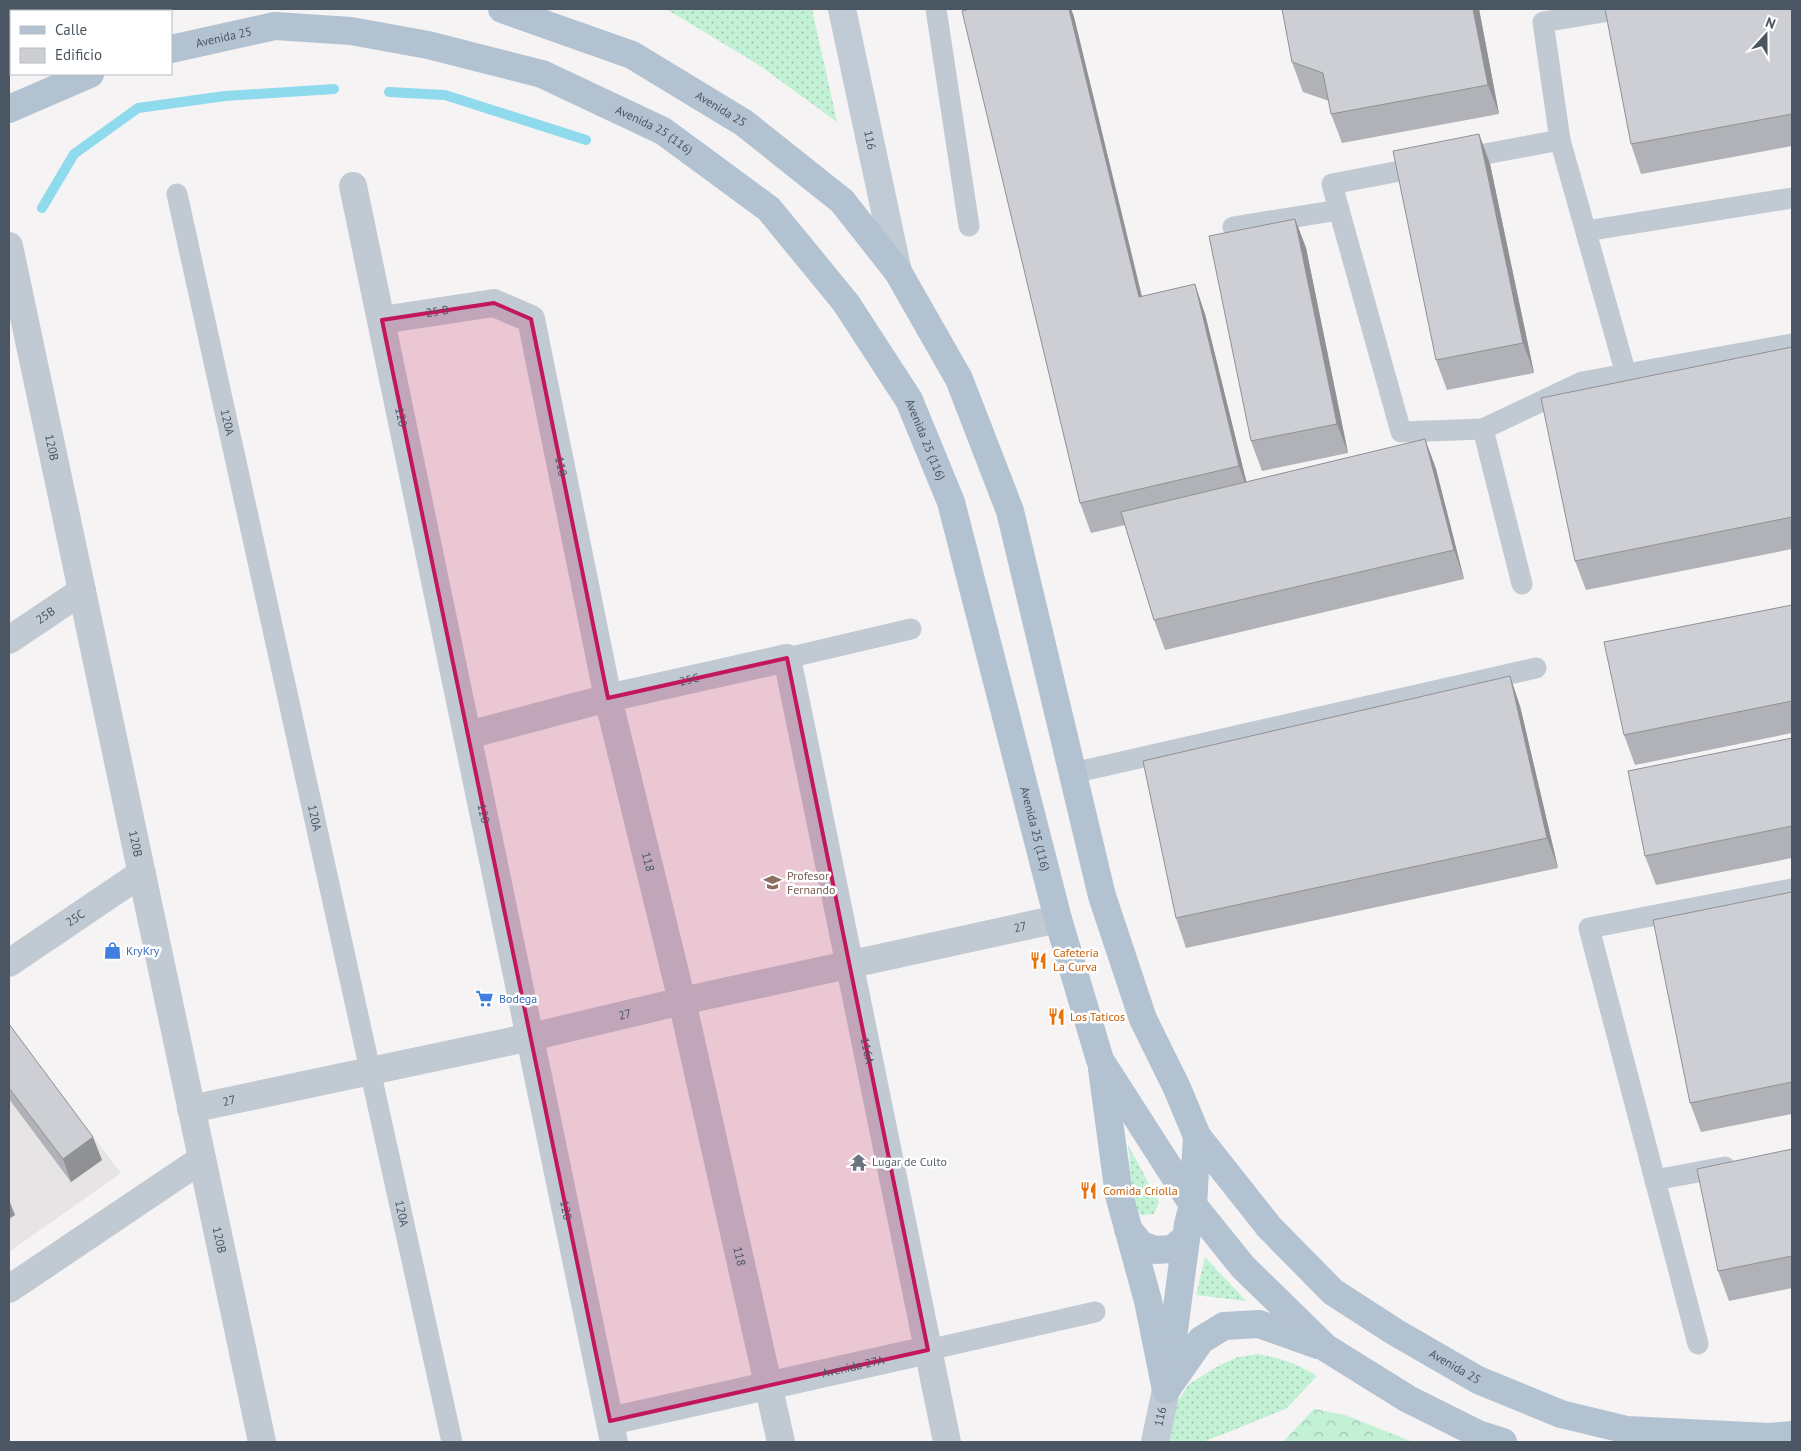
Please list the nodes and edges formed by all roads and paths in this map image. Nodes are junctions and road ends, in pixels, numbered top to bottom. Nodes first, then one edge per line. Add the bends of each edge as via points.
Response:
1 (502, 9) edge
2 (842, 9) edge
3 (936, 9) edge
4 (1622, 9) edge
5 (1541, 16) edge
6 (271, 17) edge
7 (172, 49) edge
8 (88, 75) edge
9 (9, 109) edge
10 (1560, 140) junction
11 (353, 186) dead end
12 (177, 194) dead end
13 (1792, 198) edge
14 (1338, 210) junction
15 (969, 226) dead end
16 (1233, 226) dead end
17 (1586, 231) junction
18 (9, 246) edge
19 (898, 272) junction
20 (14, 301) edge
21 (494, 303) joint
22 (382, 320) junction
23 (1792, 344) edge
24 (1626, 374) junction
25 (1483, 429) junction
26 (1522, 584) dead end
27 (82, 591) junction
28 (911, 629) dead end
29 (9, 640) edge
30 (787, 658) junction
31 (1536, 668) dead end
32 (608, 698) junction
33 (468, 735) junction
34 (1073, 773) junction
35 (142, 873) junction
36 (1792, 889) edge
37 (1058, 919) junction
38 (9, 963) edge
39 (849, 965) junction
40 (682, 1001) junction
41 (530, 1037) junction
42 (1100, 1060) junction
43 (371, 1071) junction
44 (191, 1108) junction
45 (1197, 1136) junction
46 (202, 1159) junction
47 (1746, 1162) edge
48 (1654, 1180) junction
49 (1192, 1205) junction
50 (1128, 1229) junction
51 (1186, 1238) junction
52 (9, 1289) edge
53 (1095, 1312) dead end
54 (1698, 1344) dead end
55 (1326, 1348) junction
56 (928, 1350) junction
57 (768, 1386) junction
58 (1166, 1390) junction
59 (612, 1431) edge
60 (1792, 1435) edge
61 (262, 1442) edge
62 (452, 1442) edge
63 (781, 1442) edge
64 (947, 1442) edge
65 (1155, 1442) edge
66 (1503, 1442) edge

1 - 19 main road, Avenida 25 via 632,55 744,123 842,201
2 - 19 main road, 116
3 - 15 lane
4 - 5 lane
5 - 10 lane
6 - 7 main road, Avenida 25
6 - 37 main road, Avenida 25 (116) via 428,45 542,74 663,131 769,208 846,304 909,400 951,502
8 - 9 main road
10 - 14 lane via 1332,184
10 - 17 lane
11 - 22 street, 120
12 - 43 lane, 120A
13 - 17 lane
14 - 16 lane
14 - 25 lane via 1401,432
17 - 24 lane
18 - 20 street, 120B
19 - 34 main road via 959,379 1010,511
20 - 27 street, 120B
21 - 22 street, 25 B
21 - 32 street, 118 via 531,319
22 - 33 street, 120
23 - 24 lane
24 - 25 lane via 1582,382
25 - 26 lane
27 - 29 street, 25B
27 - 35 street, 120B
28 - 30 lane, 25C
30 - 32 street, 25C
30 - 39 street, 116A
31 - 34 lane
32 - 33 street, 25C
32 - 40 street, 118
33 - 41 street, 120
34 - 45 main road via 1102,896 1143,1019
35 - 38 street, 25C
35 - 44 street, 120B
36 - 48 lane via 1589,928
37 - 39 street, 27
37 - 42 main road, Avenida 25 (116)
39 - 40 street, 27
39 - 56 street, 116A
40 - 41 street, 27
40 - 57 street, 118
41 - 43 street, 27
41 - 59 street, 120
42 - 49 main road, Avenida 25 (116)
42 - 50 main road via 1119,1195
43 - 44 street, 27
43 - 62 lane, 120A
44 - 46 street, 120B
45 - 49 main road
45 - 60 main road, Avenida 25 via 1269,1227 1333,1292 1478,1380 1560,1414 1627,1430 1769,1437
46 - 52 street
46 - 61 street, 120B
47 - 48 lane
48 - 54 lane
49 - 51 main road
49 - 55 main road via 1243,1267
50 - 51 main road via 1141,1245 1155,1250 1172,1249
50 - 58 main road via 1148,1301
51 - 58 main road
53 - 56 lane, Avenida 27A
55 - 58 main road via 1259,1324 1224,1326 1201,1340
55 - 66 main road via 1408,1399 1478,1434
56 - 57 street, Avenida 27A
56 - 64 street, 116A
57 - 59 street, Avenida 27A
57 - 63 street, 118
58 - 65 main road, 116

